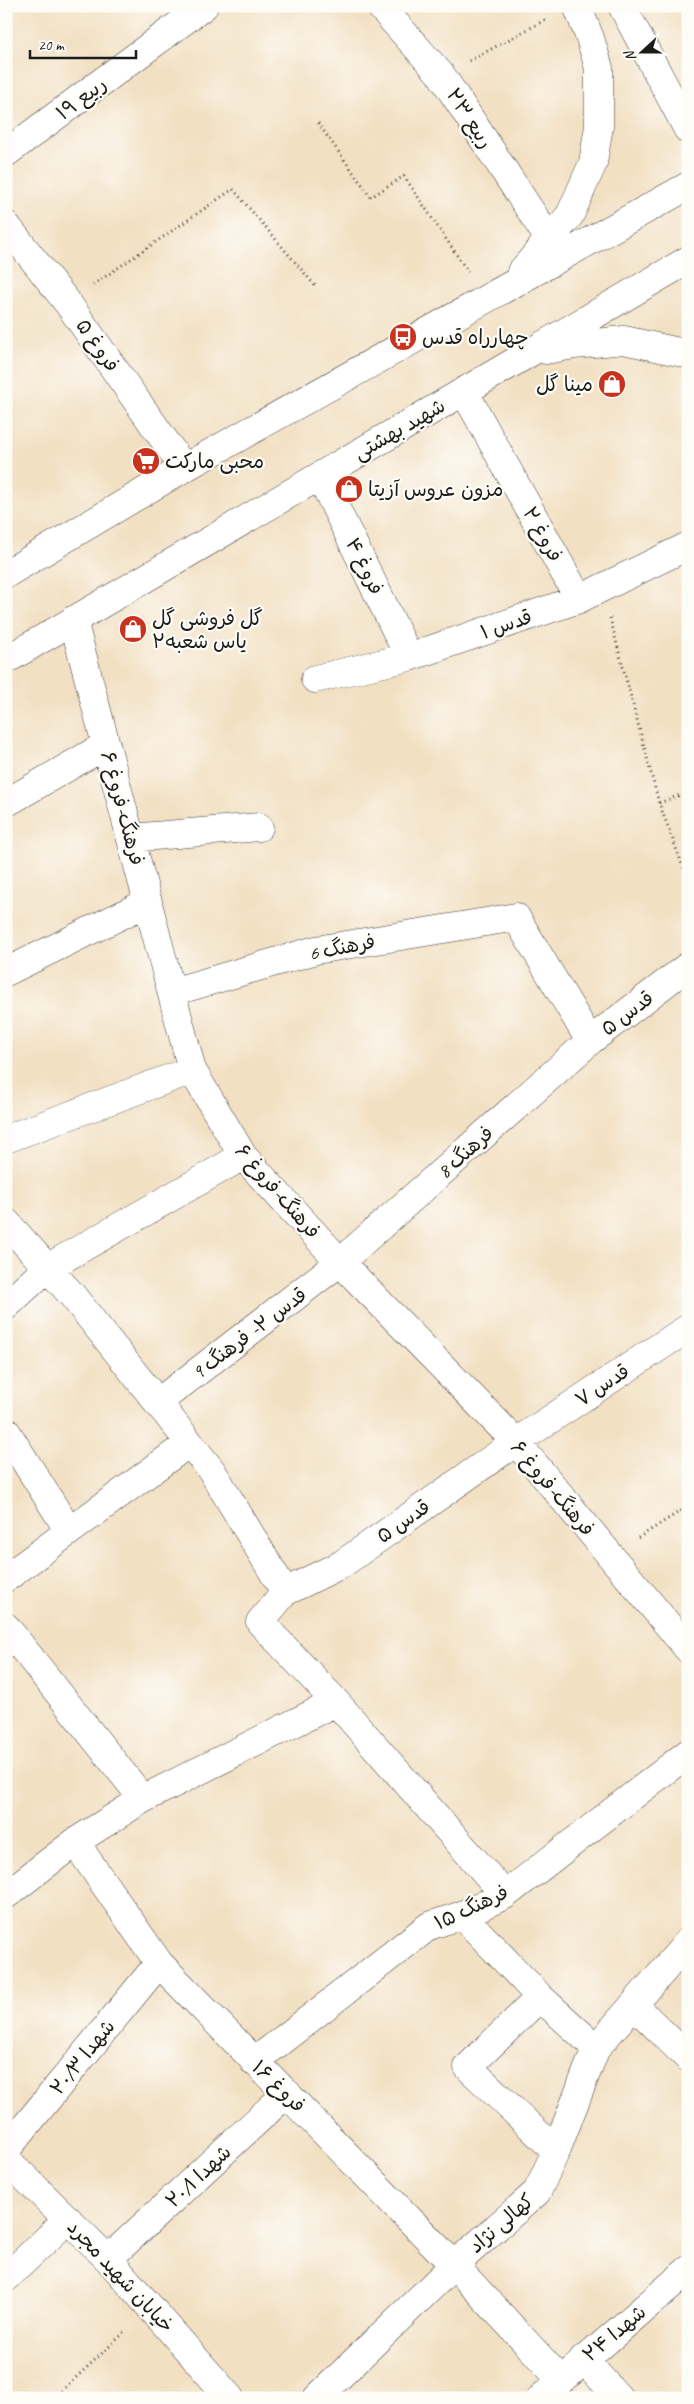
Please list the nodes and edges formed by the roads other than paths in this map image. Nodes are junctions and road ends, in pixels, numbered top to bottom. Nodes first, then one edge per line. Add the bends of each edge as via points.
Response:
1 (204, 6) edge
2 (380, 6) edge
3 (622, 6) edge
4 (566, 11) edge
5 (688, 130) edge
6 (6, 153) edge
7 (688, 186) edge
8 (6, 225) edge
9 (549, 239) junction
10 (688, 260) edge
11 (497, 294) junction
12 (688, 354) edge
13 (525, 355) junction
14 (464, 391) junction
15 (184, 468) junction
16 (320, 476) junction
17 (688, 546) edge
18 (6, 574) edge
19 (591, 594) junction
20 (73, 620) junction
21 (409, 657) junction
22 (6, 660) edge
23 (315, 679) dead end
24 (106, 744) junction
25 (6, 803) edge
26 (259, 827) dead end
27 (131, 838) junction
28 (148, 902) junction
29 (688, 966) edge
30 (6, 972) edge
31 (172, 992) junction
32 (590, 1041) junction
33 (192, 1070) junction
34 (6, 1139) edge
35 (243, 1156) junction
36 (6, 1222) edge
37 (340, 1262) junction
38 (47, 1268) junction
39 (6, 1306) edge
40 (688, 1328) edge
41 (157, 1403) junction
42 (6, 1431) edge
43 (516, 1442) junction
44 (189, 1443) junction
45 (69, 1531) junction
46 (6, 1578) edge
47 (285, 1592) junction
48 (6, 1627) edge
49 (688, 1649) edge
50 (336, 1702) junction
51 (688, 1753) edge
52 (143, 1799) junction
53 (75, 1842) junction
54 (6, 1895) edge
55 (505, 1895) junction
56 (462, 1916) junction
57 (688, 1942) edge
58 (159, 1963) junction
59 (540, 1997) junction
60 (634, 2005) junction
61 (596, 2048) junction
62 (688, 2058) edge
63 (254, 2062) junction
64 (287, 2093) junction
65 (6, 2150) edge
66 (556, 2151) junction
67 (6, 2159) edge
68 (68, 2219) junction
69 (108, 2259) junction
70 (454, 2265) junction
71 (688, 2270) edge
72 (6, 2278) edge
73 (583, 2359) junction
74 (560, 2379) junction
75 (230, 2398) edge
76 (317, 2398) edge
77 (541, 2398) edge
78 (619, 2398) edge

1 - 6 street, ربیع ۱۹
2 - 9 street, ربیع ۲۳ via 442,76
3 - 5 street
4 - 9 street via 590,38 599,68 599,126 593,163 570,216
7 - 11 street
8 - 15 street, فروغ ۵ via 68,302
9 - 11 street
10 - 13 street, شهید بهشتی
11 - 15 street
12 - 13 street via 624,340 574,344
13 - 14 street, شهید بهشتی
14 - 16 street, شهید بهشتی
14 - 19 street, فروغ ۲
15 - 18 street
16 - 20 street, شهید بهشتی
16 - 21 street, فروغ ۴
17 - 19 street, قدس ۱
19 - 21 street, قدس ۱
20 - 22 street, شهید بهشتی
20 - 24 street, فرهنگ-فروغ ۶
21 - 23 street, قدس ۱
24 - 25 street
24 - 27 street, فرهنگ-فروغ ۶
26 - 27 street
27 - 28 street, فرهنگ-فروغ ۶
28 - 30 street
28 - 31 street, فرهنگ-فروغ ۶
29 - 32 street, قدس ۵
31 - 32 street, فرهنگ 6 via 316,950 516,917
31 - 33 street, فرهنگ-فروغ ۶
32 - 37 street, فرهنگ 8
33 - 34 street
33 - 35 street, فرهنگ-فروغ ۶
35 - 37 street, فرهنگ-فروغ ۶
35 - 38 street
36 - 38 street
37 - 41 street, قدس ۲- فرهنگ 9
37 - 43 street, فرهنگ-فروغ ۶
38 - 39 street
38 - 41 street
40 - 43 street, قدس ۷
41 - 44 street
42 - 45 street
43 - 47 street, قدس ۵ via 342,1564
43 - 49 street, فرهنگ-فروغ ۶
44 - 45 street
44 - 47 street via 212,1471
45 - 46 street
47 - 50 street via 260,1622
48 - 52 street
50 - 52 street
50 - 55 street
51 - 55 street, فرهنگ ۱۵
52 - 53 street
53 - 54 street
53 - 58 street, فروغ ۱۶
55 - 56 street, فرهنگ ۱۵
56 - 59 street
56 - 63 street, فرهنگ ۱۵ via 429,1926
57 - 60 street, کهالی نژاد
58 - 63 street, فروغ ۱۶
58 - 65 street, شهدا ۲۰/۳
59 - 61 street
59 - 66 street via 468,2066
60 - 61 street, کهالی نژاد
60 - 62 street
61 - 66 street, کهالی نژاد
63 - 64 street, فروغ ۱۶
64 - 69 street, شهدا ۲۰/۱
64 - 70 street, فروغ ۱۶
66 - 70 street, کهالی نژاد via 538,2192
67 - 68 street, خیابان شهید مجرد
68 - 69 street, خیابان شهید مجرد
68 - 72 street
69 - 75 street, خیابان شهید مجرد
70 - 74 street, فروغ ۱۶
70 - 76 street, کهالی نژاد
71 - 73 street, شهدا ۲۴
73 - 74 street, شهدا ۲۴
73 - 78 street
74 - 77 street, شهدا ۲۴

